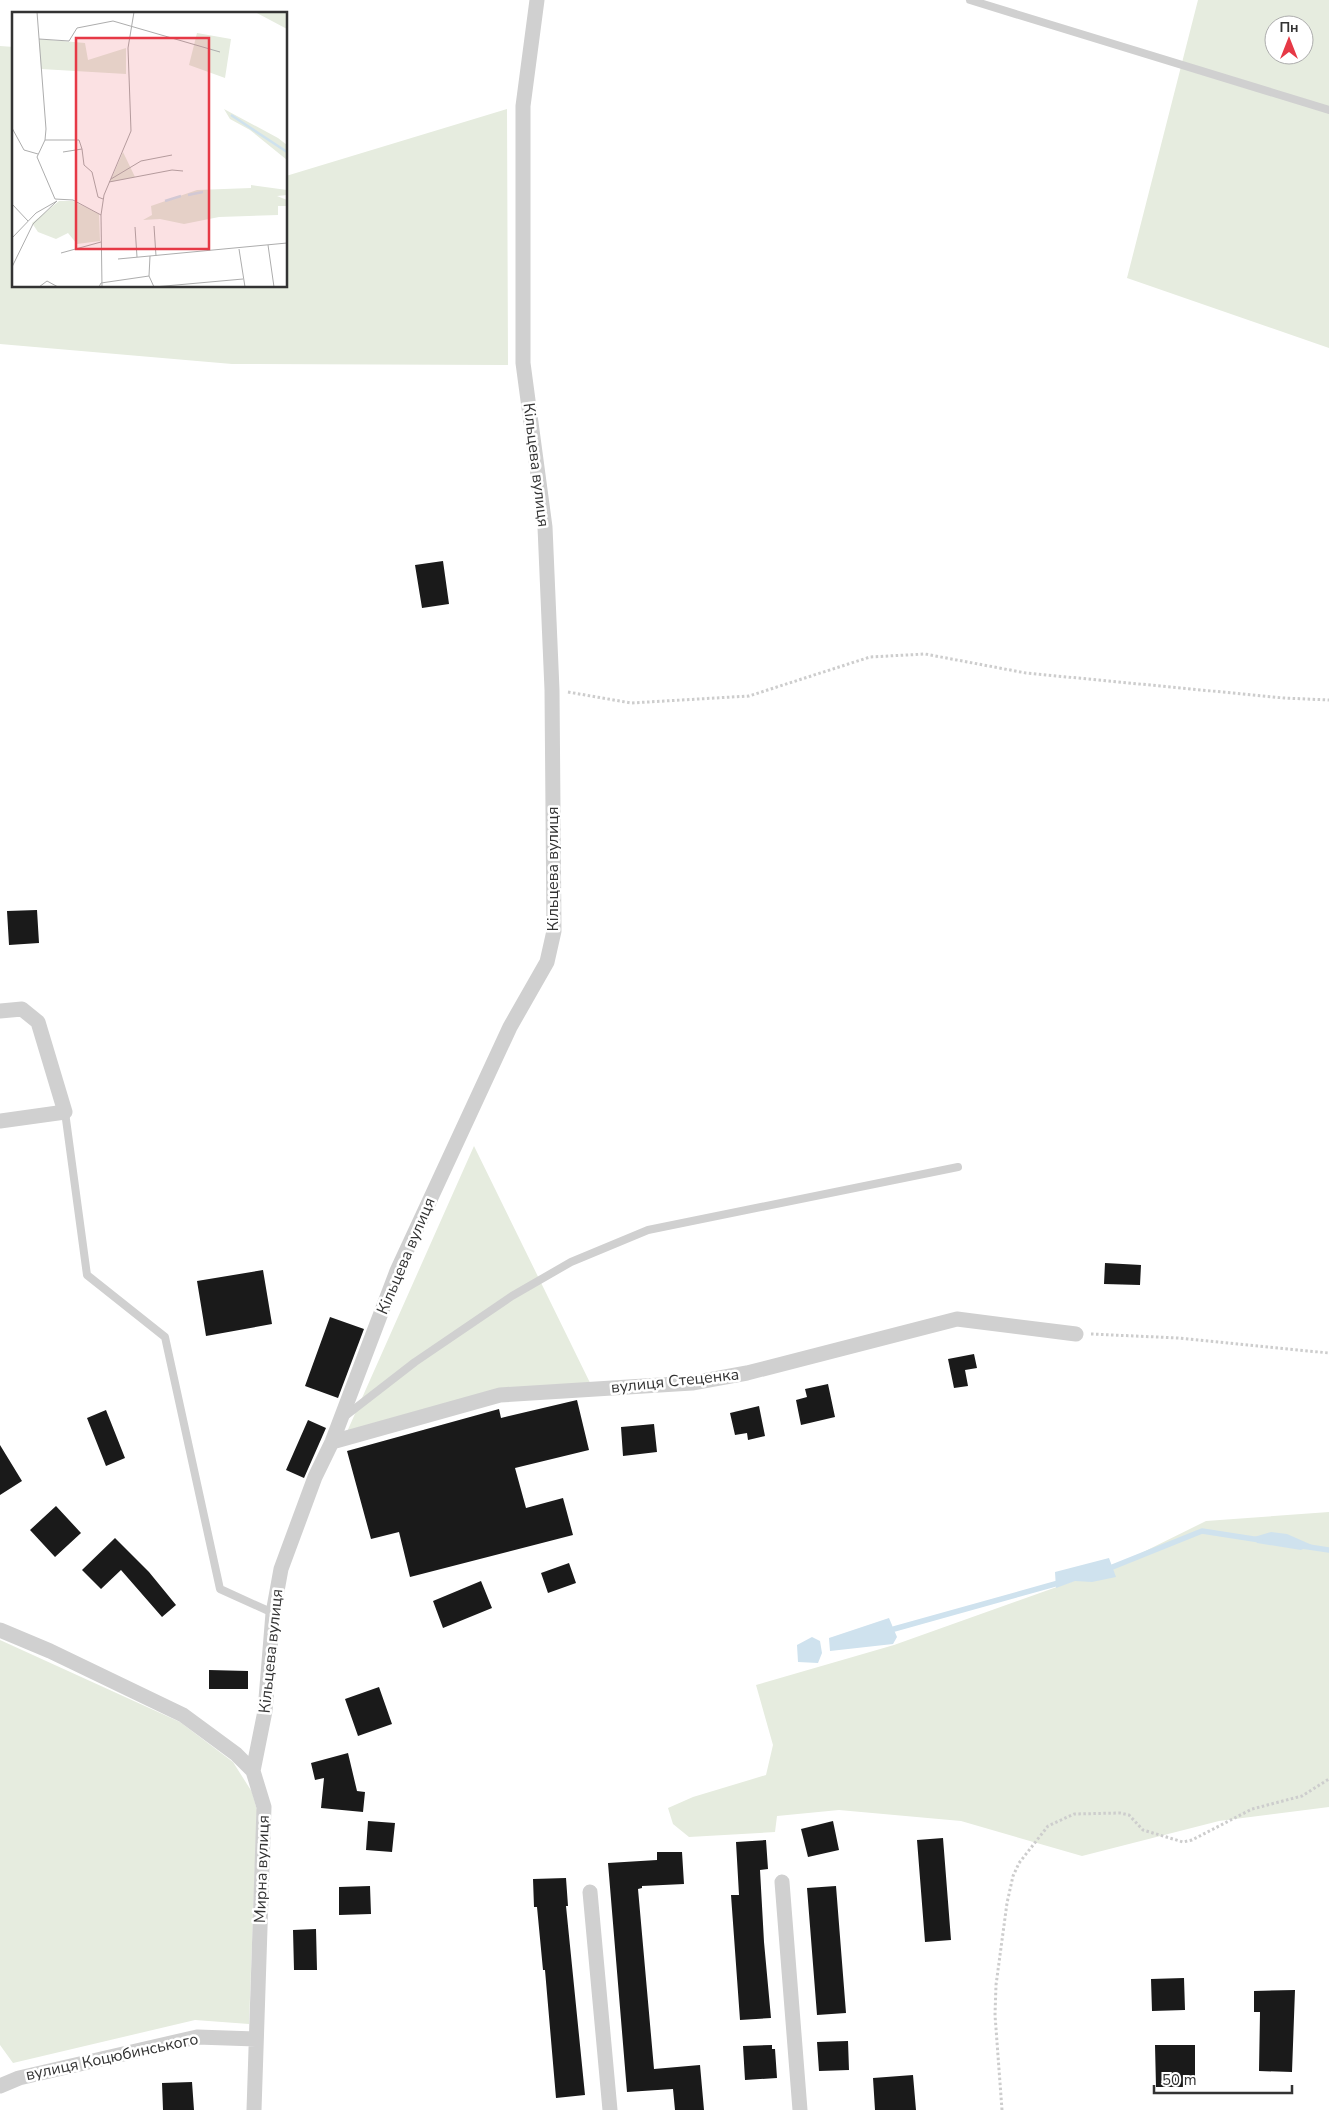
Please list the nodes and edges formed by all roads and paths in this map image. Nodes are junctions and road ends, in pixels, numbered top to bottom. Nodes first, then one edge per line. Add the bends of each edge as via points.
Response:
1 (537, 0) edge
2 (970, 0) edge
3 (1329, 110) edge
4 (552, 690) junction
5 (1329, 700) edge
6 (0, 1011) edge
7 (64, 1112) junction
8 (0, 1121) edge
9 (958, 1167) dead end
10 (1076, 1334) joint
11 (1329, 1353) edge
12 (341, 1420) junction
13 (332, 1442) junction
14 (273, 1612) junction
15 (0, 1630) edge
16 (253, 1771) junction
17 (1329, 1779) edge
18 (782, 1882) dead end
19 (590, 1892) dead end
20 (256, 2039) junction
21 (0, 2086) edge
22 (254, 2110) edge
23 (610, 2110) edge
24 (800, 2110) edge
25 (1002, 2110) edge

1 - 4 street, Кільцева вулиця via 523,106 523,363 545,527
2 - 3 lane
4 - 5 path via 631,703 749,696 870,657 925,654 1026,673
4 - 12 street, Кільцева вулиця via 554,931 548,962 510,1028 397,1271
6 - 7 street via 22,1009 38,1022
7 - 8 street
7 - 14 lane via 87,1275 165,1337 220,1589
9 - 12 lane via 648,1230 571,1262 512,1296 415,1362
10 - 11 path via 1178,1338
10 - 13 street, вулиця Стеценка via 957,1319 747,1373 692,1383 500,1396
12 - 13 street, Кільцева вулиця
13 - 14 street, Кільцева вулиця via 315,1477 281,1569
14 - 16 street, Кільцева вулиця via 265,1711
15 - 16 street, Мирна вулиця via 183,1715 236,1754
16 - 20 street, Мирна вулиця via 264,1807
17 - 25 path via 1302,1796 1252,1809 1183,1842 1143,1830 1129,1815 1120,1813 1074,1814 1048,1826 1019,1864 1007,1903 996,1992
18 - 24 street
19 - 23 street
20 - 21 street, вулиця Коцюбинського via 197,2037 19,2078
20 - 22 street, Мирна вулиця

